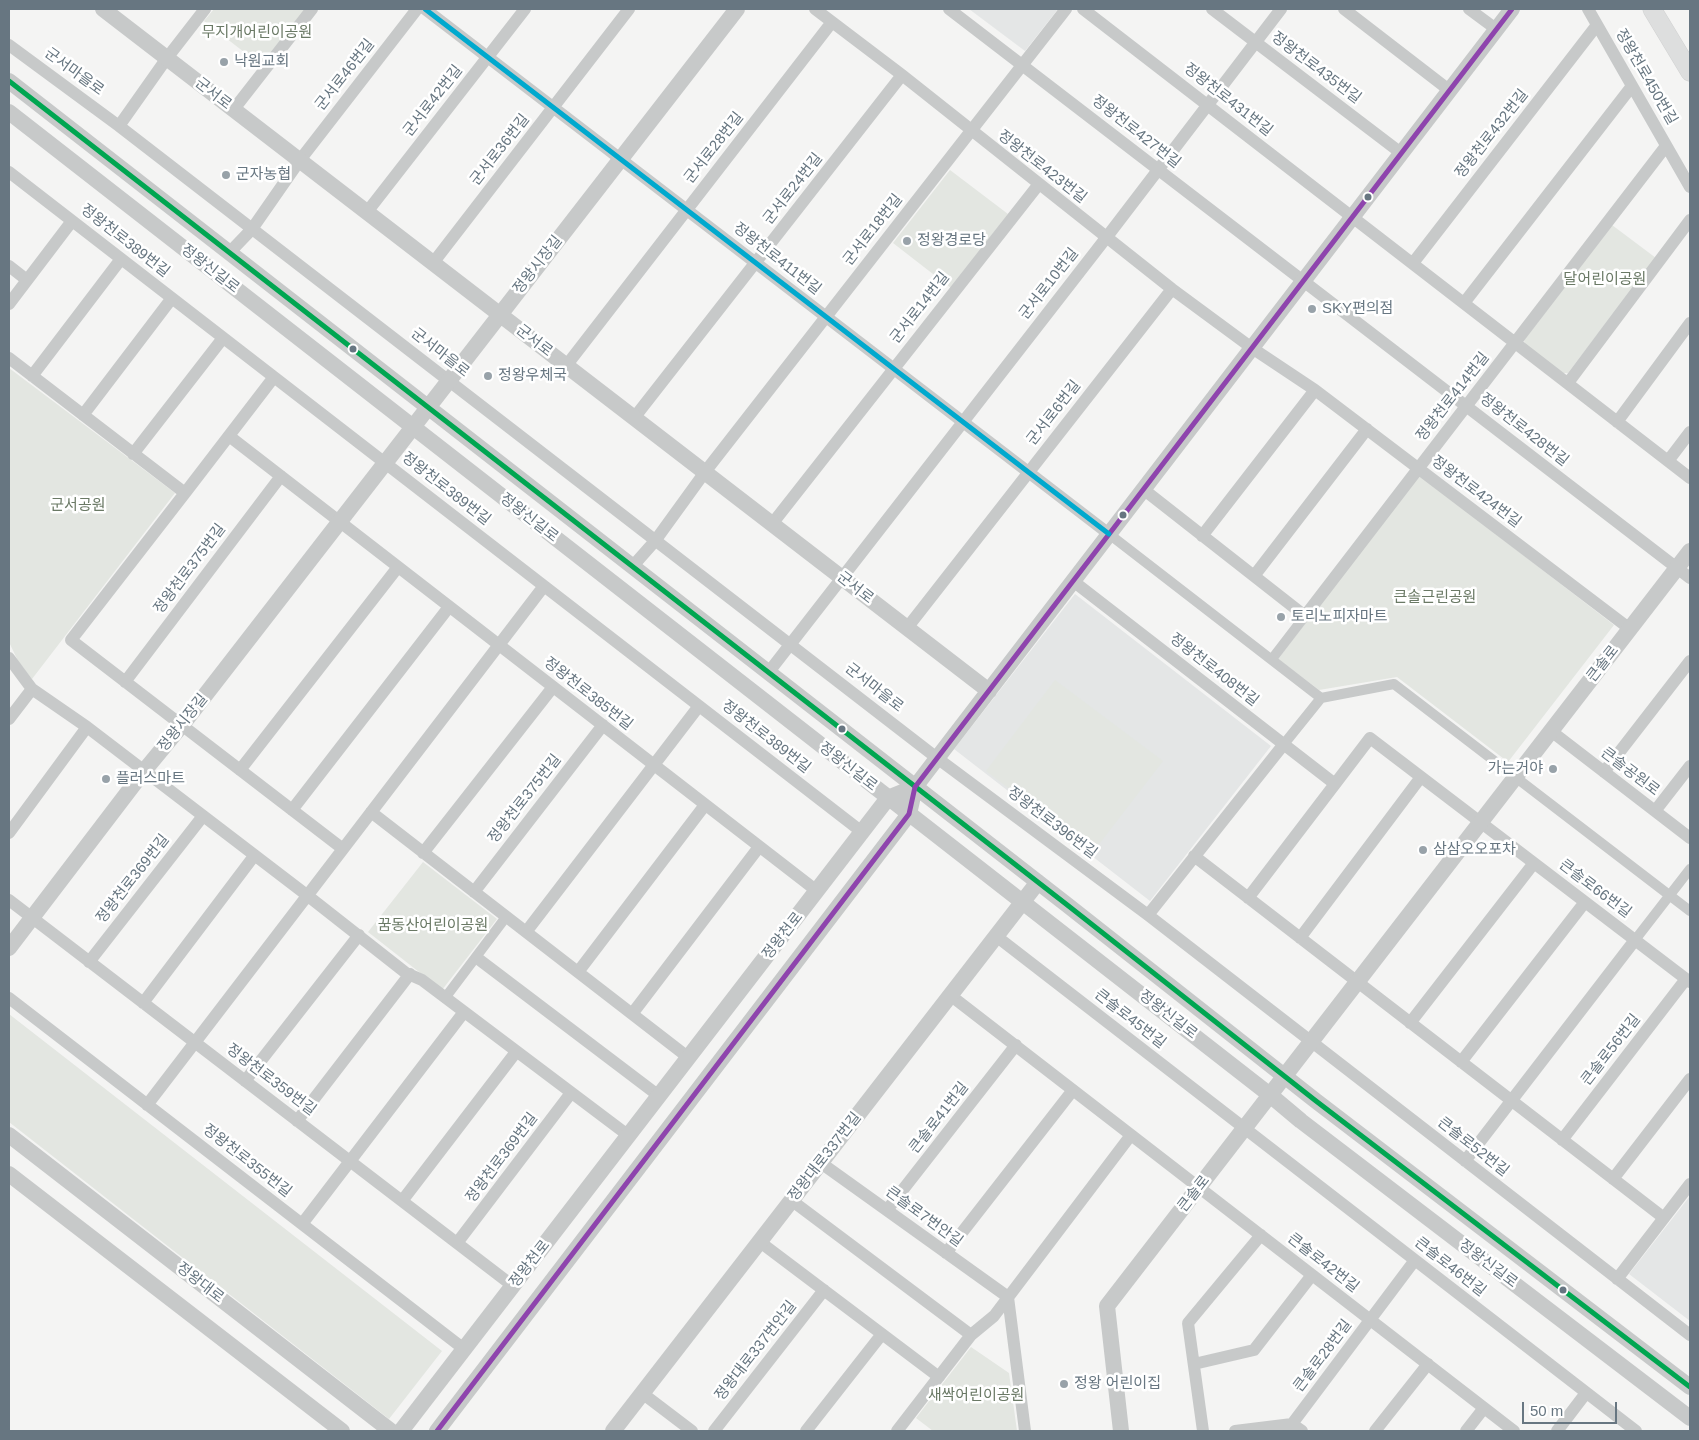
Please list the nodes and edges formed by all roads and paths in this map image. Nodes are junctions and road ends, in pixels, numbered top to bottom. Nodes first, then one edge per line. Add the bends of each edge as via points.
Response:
1 (103, 9) edge
2 (205, 9) edge
3 (312, 9) edge
4 (417, 9) edge
5 (425, 9) edge
6 (525, 9) edge
7 (629, 9) edge
8 (737, 9) edge
9 (815, 9) edge
10 (949, 9) edge
11 (1066, 9) edge
12 (1083, 9) edge
13 (1212, 9) edge
14 (1281, 9) edge
15 (1344, 9) edge
16 (1470, 9) edge
17 (1512, 9) edge
18 (1588, 9) edge
19 (1652, 9) edge
20 (1665, 9) edge
21 (832, 22) junction
22 (1597, 24) junction
23 (1496, 29) junction
24 (1256, 42) junction
25 (9, 45) edge
26 (487, 57) junction
27 (167, 58) junction
28 (1022, 65) junction
29 (1690, 70) edge
30 (902, 75) junction
31 (9, 81) edge
32 (1632, 86) junction
33 (1450, 90) junction
34 (1207, 105) junction
35 (553, 107) junction
36 (234, 110) junction
37 (9, 112) edge
38 (119, 126) junction
39 (970, 131) junction
40 (1666, 146) junction
41 (1401, 153) junction
42 (620, 159) junction
43 (300, 160) junction
44 (1158, 169) junction
45 (9, 172) edge
46 (1038, 184) junction
47 (1690, 187) edge
48 (687, 210) junction
49 (367, 212) junction
50 (1352, 217) junction
51 (1690, 220) edge
52 (72, 221) junction
53 (252, 229) junction
54 (1106, 238) junction
55 (229, 253) junction
56 (121, 259) junction
57 (433, 263) junction
58 (756, 263) junction
59 (1413, 263) junction
60 (9, 266) edge
61 (27, 280) junction
62 (1303, 281) junction
63 (1172, 289) junction
64 (172, 298) junction
65 (9, 304) edge
66 (1464, 304) junction
67 (500, 314) junction
68 (826, 317) junction
69 (1690, 323) edge
70 (223, 338) junction
71 (1515, 342) junction
72 (1252, 348) junction
73 (9, 358) edge
74 (566, 366) junction
75 (893, 368) junction
76 (32, 376) junction
77 (274, 377) junction
78 (448, 380) junction
79 (1568, 383) junction
80 (1315, 390) junction
81 (1466, 406) junction
82 (428, 407) junction
83 (83, 415) junction
84 (634, 418) junction
85 (962, 422) junction
86 (1617, 422) junction
87 (413, 427) junction
88 (1367, 429) junction
89 (1690, 432) edge
90 (229, 436) junction
91 (134, 454) junction
92 (1668, 461) junction
93 (385, 463) junction
94 (1418, 468) junction
95 (705, 472) junction
96 (1028, 472) junction
97 (281, 476) junction
98 (1690, 478) edge
99 (1143, 489) junction
100 (185, 493) junction
101 (339, 522) junction
102 (772, 524) junction
103 (1109, 534) junction
104 (1202, 536) junction
105 (655, 541) junction
106 (1690, 551) edge
107 (398, 567) junction
108 (632, 567) junction
109 (1677, 568) junction
110 (1254, 576) junction
111 (842, 578) junction
112 (1690, 578) edge
113 (1073, 581) junction
114 (544, 586) junction
115 (449, 606) junction
116 (1305, 616) junction
117 (907, 628) junction
118 (1630, 629) junction
119 (499, 645) junction
120 (790, 645) junction
121 (9, 658) edge
122 (1272, 659) junction
123 (1690, 661) edge
124 (768, 673) junction
125 (125, 682) junction
126 (552, 687) junction
127 (32, 688) junction
128 (988, 691) junction
129 (1322, 698) junction
130 (698, 706) junction
131 (9, 719) edge
132 (182, 725) junction
133 (602, 725) junction
134 (87, 727) junction
135 (1551, 731) junction
136 (1284, 744) junction
137 (937, 758) junction
138 (653, 765) junction
139 (1690, 766) edge
140 (240, 770) junction
141 (144, 771) junction
142 (1604, 772) junction
143 (1421, 777) junction
144 (1515, 777) junction
145 (1335, 784) junction
146 (915, 787) junction
147 (888, 798) junction
148 (705, 805) junction
149 (292, 810) junction
150 (1655, 811) junction
151 (371, 812) junction
152 (909, 814) junction
153 (203, 816) junction
154 (1481, 822) junction
155 (862, 832) junction
156 (9, 833) edge
157 (1690, 838) edge
158 (760, 847) junction
159 (343, 849) junction
160 (423, 853) junction
161 (254, 856) junction
162 (1194, 856) junction
163 (1534, 863) junction
164 (1690, 869) edge
165 (1038, 882) junction
166 (817, 891) junction
167 (474, 892) junction
168 (1670, 895) junction
169 (308, 896) junction
170 (1248, 898) junction
171 (9, 900) edge
172 (1023, 902) junction
173 (1585, 902) junction
174 (1690, 911) edge
175 (1148, 915) junction
176 (506, 917) junction
177 (32, 918) junction
178 (526, 932) junction
179 (359, 935) junction
180 (996, 936) junction
181 (1300, 938) junction
182 (1635, 940) junction
183 (9, 948) edge
184 (477, 958) junction
185 (89, 962) junction
186 (578, 972) junction
187 (410, 974) junction
188 (1688, 981) edge
189 (1357, 982) junction
190 (950, 995) junction
191 (9, 998) edge
192 (445, 998) junction
193 (143, 1002) junction
194 (464, 1012) junction
195 (632, 1014) junction
196 (1410, 1023) junction
197 (1310, 1041) junction
198 (195, 1042) junction
199 (1016, 1045) junction
200 (516, 1052) junction
201 (689, 1058) junction
202 (1461, 1062) junction
203 (1284, 1076) junction
204 (1690, 1079) edge
205 (245, 1081) junction
206 (1073, 1090) junction
207 (572, 1093) junction
208 (1270, 1095) junction
209 (659, 1096) junction
210 (1511, 1100) junction
211 (147, 1105) junction
212 (297, 1121) junction
213 (1245, 1128) junction
214 (9, 1135) edge
215 (1131, 1135) junction
216 (629, 1136) junction
217 (1562, 1140) junction
218 (350, 1161) junction
219 (1465, 1162) junction
220 (820, 1163) junction
221 (9, 1174) edge
222 (1613, 1179) junction
223 (1690, 1184) edge
224 (1199, 1187) junction
225 (792, 1200) junction
226 (402, 1201) junction
227 (887, 1210) junction
228 (1664, 1218) junction
229 (302, 1224) junction
230 (1261, 1235) junction
231 (760, 1242) junction
232 (457, 1243) junction
233 (946, 1253) junction
234 (1415, 1260) junction
235 (1312, 1275) junction
236 (1617, 1279) junction
237 (513, 1286) junction
238 (824, 1290) junction
239 (1008, 1297) junction
240 (1370, 1320) junction
241 (882, 1334) junction
242 (1690, 1335) edge
243 (970, 1336) junction
244 (464, 1349) junction
245 (1194, 1364) junction
246 (1428, 1364) junction
247 (939, 1377) junction
248 (1690, 1388) edge
249 (642, 1393) junction
250 (1586, 1393) junction
251 (1484, 1408) junction
252 (1690, 1418) edge
253 (1297, 1428) edge
254 (342, 1431) edge
255 (391, 1431) edge
256 (401, 1431) edge
257 (437, 1431) edge
258 (613, 1431) edge
259 (692, 1431) edge
260 (714, 1431) edge
261 (806, 1431) edge
262 (897, 1431) edge
263 (1025, 1431) edge
264 (1121, 1431) edge
265 (1203, 1431) edge
266 (1235, 1431) edge
267 (1375, 1431) edge
268 (1466, 1431) edge
269 (1514, 1431) edge
270 (1557, 1431) edge
271 (1636, 1431) edge

1 - 27 street, 군서로
2 - 27 street
3 - 36 street
4 - 43 street, 군서로46번길
5 - 26 street, 정왕천로411번길
6 - 26 street, 군서로42번길
7 - 35 street, 군서로36번길
8 - 42 street, 정왕시장길
9 - 21 street, 정왕천로423번길
10 - 28 street, 정왕천로427번길
11 - 28 street, 군서로18번길
12 - 34 street, 정왕천로431번길
13 - 24 street, 정왕천로435번길
14 - 24 street, 군서로10번길
15 - 33 street
16 - 23 street
17 - 23 street, 정왕천로
18 - 22 street, 정왕천로450번길
19 - 29 main road
20 - 29 main road
21 - 30 street, 정왕천로423번길
21 - 48 street, 군서로28번길
22 - 32 street, 정왕천로450번길
22 - 59 street, 정왕천로432번길
23 - 33 street, 정왕천로
24 - 34 street, 군서로10번길
24 - 41 street, 정왕천로435번길
25 - 38 street, 군서마을로
26 - 35 street, 정왕천로411번길
26 - 49 street, 군서로42번길
27 - 36 street, 군서로
27 - 38 street
28 - 39 street, 군서로18번길
28 - 44 street, 정왕천로427번길
30 - 39 street, 정왕천로423번길
30 - 58 street, 군서로24번길
31 - 55 street, 정왕신길로
32 - 40 street, 정왕천로450번길
32 - 66 street
33 - 41 street, 정왕천로
34 - 44 street, 군서로10번길
34 - 50 street, 정왕천로431번길
35 - 42 street, 정왕천로411번길
35 - 57 street, 군서로36번길
36 - 43 street, 군서로
37 - 87 street, 정왕신길로
38 - 53 street, 군서마을로
39 - 46 street, 정왕천로423번길
39 - 68 street, 군서로18번길
40 - 47 street, 정왕천로450번길
40 - 71 street, 정왕천로414번길
41 - 50 street, 정왕천로
42 - 48 street, 정왕천로411번길
42 - 67 street, 정왕시장길
43 - 49 street, 군서로
43 - 53 street
44 - 54 street, 군서로10번길
44 - 62 street, 정왕천로427번길
45 - 52 street, 정왕천로389번길
46 - 54 street, 정왕천로423번길
46 - 75 street, 군서로14번길
48 - 58 street, 정왕천로411번길
48 - 74 street, 군서로28번길
49 - 57 street, 군서로
50 - 59 street
50 - 62 street, 정왕천로
51 - 79 street
52 - 56 street, 정왕천로389번길
52 - 61 street
53 - 55 street
53 - 78 street, 군서마을로
54 - 63 street, 정왕천로423번길
54 - 85 street, 군서로10번길
55 - 82 street, 정왕신길로
56 - 64 street, 정왕천로389번길
56 - 76 street
57 - 67 street, 군서로
58 - 68 street, 정왕천로411번길
58 - 84 street, 군서로24번길
59 - 66 street
60 - 61 street
61 - 65 street
62 - 72 street, 정왕천로
62 - 81 street, 정왕천로428번길
63 - 72 street, 정왕천로423번길
63 - 96 street, 군서로6번길
64 - 70 street, 정왕천로389번길
64 - 83 street
66 - 71 street
67 - 74 street, 군서로
67 - 78 street, 정왕시장길
68 - 75 street, 정왕천로411번길
68 - 95 street, 군서로18번길
69 - 86 street
70 - 77 street, 정왕천로389번길
70 - 91 street
71 - 79 street
71 - 81 street, 정왕천로414번길
72 - 80 street, 정왕천로424번길
72 - 99 street, 정왕천로
73 - 76 street
74 - 84 street, 군서로
75 - 85 street, 정왕천로411번길
75 - 102 street, 군서로14번길
76 - 83 street
77 - 90 street
77 - 93 street, 정왕천로389번길
78 - 82 street, 정왕시장길
78 - 105 street, 군서마을로
79 - 86 street
80 - 88 street, 정왕천로424번길
80 - 104 street
81 - 94 street, 정왕천로414번길
81 - 109 street, 정왕천로428번길
82 - 87 street, 정왕시장길
82 - 108 street, 정왕신길로
83 - 91 street
84 - 95 street, 군서로
85 - 96 street, 정왕천로411번길
85 - 111 street, 군서로10번길
86 - 92 street
87 - 93 street, 정왕시장길
87 - 147 street, 정왕신길로
88 - 94 street, 정왕천로424번길
88 - 110 street
89 - 92 street
90 - 97 street
90 - 100 street
91 - 100 street
92 - 98 street
93 - 101 street, 정왕시장길
93 - 114 street, 정왕천로389번길
94 - 116 street, 정왕천로414번길
94 - 118 street, 정왕천로424번길
95 - 102 street, 군서로
95 - 105 street
96 - 103 street, 정왕천로411번길
96 - 117 street, 군서로6번길
97 - 101 street
97 - 125 street, 정왕천로375번길
99 - 103 street, 정왕천로
99 - 104 street
100 - 125 street via 71,640
101 - 107 street, 정왕천로385번길
101 - 132 street, 정왕시장길
102 - 111 street, 군서로
103 - 113 street, 정왕천로
103 - 122 street
104 - 110 street
105 - 108 street
105 - 120 street, 군서마을로
106 - 109 street, 큰솔로
107 - 115 street, 정왕천로385번길
107 - 140 street
108 - 124 street, 정왕신길로
109 - 112 street, 정왕천로428번길
109 - 118 street, 큰솔로
110 - 116 street
111 - 117 street, 군서로
111 - 120 street
113 - 128 street, 정왕천로
113 - 136 street, 정왕천로408번길
114 - 119 street
114 - 130 street, 정왕천로389번길
115 - 119 street, 정왕천로385번길
115 - 149 street
116 - 122 street
117 - 128 street, 군서로
118 - 135 street, 큰솔로
119 - 126 street, 정왕천로385번길
119 - 151 street
120 - 124 street
120 - 137 street, 군서마을로
121 - 127 street
122 - 129 street
123 - 142 street
124 - 146 street, 정왕신길로
125 - 132 street
126 - 133 street, 정왕천로385번길
126 - 160 street
127 - 131 street
127 - 134 street
128 - 137 street, 정왕천로
129 - 136 street
129 - 144 street via 1394,684
130 - 138 street
130 - 155 street, 정왕천로389번길
132 - 140 street
132 - 141 street, 정왕시장길
133 - 138 street, 정왕천로385번길
133 - 167 street, 정왕천로375번길
134 - 141 street
134 - 156 street
135 - 142 street, 큰솔공원로
135 - 144 street, 큰솔로
136 - 145 street, 정왕천로408번길
136 - 162 street
137 - 146 street, 정왕천로
137 - 175 street, 정왕천로396번길
138 - 148 street, 정왕천로385번길
138 - 178 street
139 - 150 street
140 - 149 street
141 - 153 street
141 - 177 street, 정왕시장길
142 - 150 street, 큰솔공원로
143 - 145 street via 1370,738
143 - 154 street
143 - 181 street
144 - 154 street, 큰솔로
144 - 168 street
145 - 170 street
146 - 147 street
146 - 152 street, 정왕천로
146 - 165 street, 정왕신길로
147 - 152 street, 정왕신길로
147 - 155 street, 정왕천로
148 - 158 street, 정왕천로385번길
148 - 186 street
149 - 159 street
150 - 157 street, 큰솔공원로
151 - 159 street
151 - 160 street
152 - 172 street, 정왕신길로
152 - 257 street, 정왕천로
153 - 161 street
153 - 185 street, 정왕천로369번길
154 - 163 street, 큰솔로66번길
154 - 189 street, 큰솔로
155 - 166 street, 정왕천로
158 - 166 street, 정왕천로385번길
158 - 195 street
159 - 169 street
160 - 167 street
161 - 169 street
161 - 193 street
162 - 170 street
162 - 175 street
163 - 173 street, 큰솔로66번길
163 - 196 street
164 - 168 street
165 - 172 street, 정왕대로337번길
165 - 203 street, 정왕신길로
166 - 201 street, 정왕천로
167 - 176 street
168 - 174 street
168 - 182 street
169 - 179 street
169 - 198 street
170 - 181 street
171 - 177 street, 정왕천로359번길
172 - 180 street, 정왕대로337번길
172 - 208 street, 정왕신길로
173 - 182 street, 큰솔로66번길
173 - 202 street
175 - 197 street, 정왕천로396번길
176 - 178 street
176 - 184 street
177 - 183 street, 정왕시장길
177 - 185 street, 정왕천로359번길
178 - 186 street
179 - 187 street
179 - 205 street
180 - 190 street, 정왕대로337번길
180 - 213 street, 큰솔로45번길
181 - 189 street
182 - 188 street, 큰솔로66번길
182 - 210 street
184 - 192 street
184 - 209 street
185 - 193 street, 정왕천로359번길
186 - 195 street
187 - 192 street
187 - 212 street
188 - 217 street, 큰솔로56번길
189 - 196 street
189 - 197 street, 큰솔로
190 - 199 street
190 - 220 street, 정왕대로337번길
191 - 211 street, 정왕천로355번길
192 - 194 street
193 - 198 street, 정왕천로359번길
194 - 200 street
194 - 218 street
195 - 201 street
196 - 202 street
197 - 203 street, 큰솔로
197 - 219 street, 큰솔로52번길
198 - 205 street, 정왕천로359번길
198 - 211 street
199 - 206 street
199 - 227 street, 큰솔로41번길
200 - 207 street
200 - 226 street
201 - 209 street, 정왕천로
202 - 210 street
203 - 208 street, 큰솔로
203 - 248 street, 정왕신길로
204 - 222 street
205 - 212 street, 정왕천로359번길
206 - 215 street
206 - 233 street
207 - 216 street
207 - 232 street, 정왕천로369번길
208 - 213 street, 큰솔로
208 - 252 street, 정왕신길로
209 - 216 street, 정왕천로
210 - 217 street
210 - 219 street
211 - 229 street, 정왕천로355번길
212 - 218 street, 정왕천로359번길
213 - 224 street, 큰솔로
213 - 234 street, 큰솔로46번길
214 - 255 street, 정왕대로
215 - 224 street
215 - 239 street
216 - 237 street, 정왕천로
217 - 222 street
218 - 226 street, 정왕천로359번길
218 - 229 street
219 - 236 street, 큰솔로52번길
220 - 225 street, 정왕대로337번길
220 - 227 street, 큰솔로7번안길
221 - 254 street, 정왕대로
222 - 228 street
223 - 228 street
224 - 230 street, 큰솔로42번길
224 - 264 street, 큰솔로 via 1107,1306
225 - 231 street, 정왕대로337번길
225 - 243 street
226 - 232 street, 정왕천로359번길
227 - 233 street, 큰솔로7번안길
228 - 236 street
229 - 244 street, 정왕천로355번길
230 - 235 street, 큰솔로42번길
230 - 245 street via 1188,1323
231 - 238 street
231 - 249 street, 정왕대로337번길
232 - 237 street, 정왕천로359번길
233 - 239 street, 큰솔로7번안길
234 - 240 street, 큰솔로28번길
234 - 250 street, 큰솔로46번길
235 - 240 street, 큰솔로42번길
235 - 245 street via 1254,1350
236 - 242 street, 큰솔로52번길
237 - 244 street, 정왕천로
238 - 241 street
238 - 260 street, 정왕대로337번안길
239 - 243 street via 994,1316
239 - 263 street
240 - 246 street, 큰솔로42번길
240 - 253 street, 큰솔로28번길
241 - 247 street
241 - 261 street
243 - 247 street
244 - 256 street, 정왕천로
245 - 265 street
246 - 251 street, 큰솔로42번길
246 - 267 street
247 - 262 street
249 - 258 street, 정왕대로337번길
249 - 259 street
250 - 270 street
250 - 271 street, 큰솔로46번길
251 - 268 street
251 - 269 street, 큰솔로42번길
253 - 266 street, 큰솔로28번길

